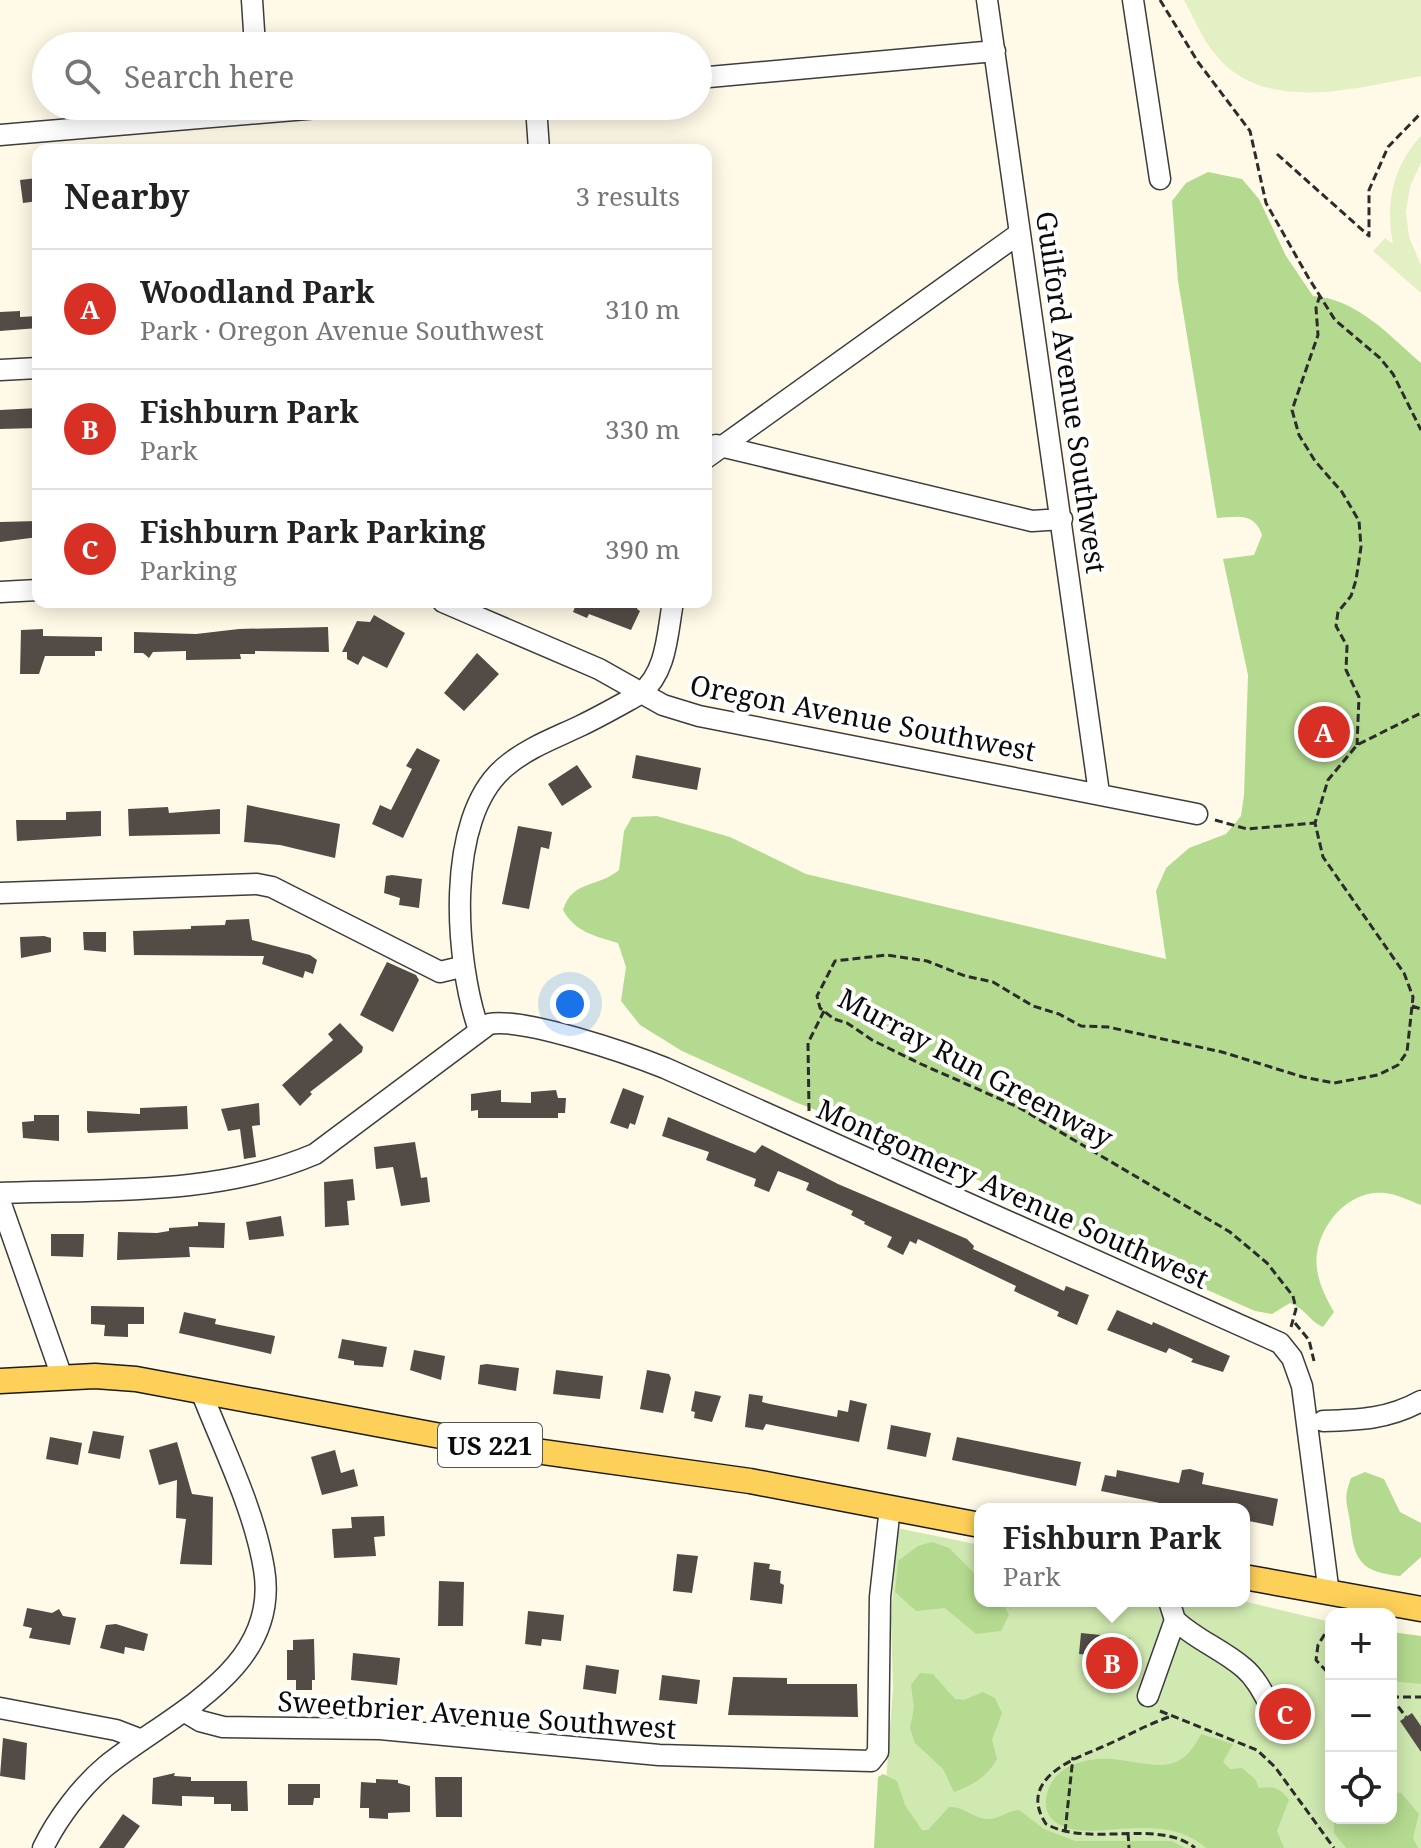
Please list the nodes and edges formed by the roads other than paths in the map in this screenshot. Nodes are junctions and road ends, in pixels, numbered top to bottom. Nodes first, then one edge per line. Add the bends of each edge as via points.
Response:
1 (252, 0) edge
2 (987, 0) edge
3 (1133, 0) edge
4 (254, 32) edge
5 (995, 51) junction
6 (712, 77) edge
7 (150, 120) edge
8 (537, 120) edge
9 (0, 135) edge
10 (539, 144) edge
11 (1160, 179) dead end
12 (1020, 233) junction
13 (32, 368) edge
14 (0, 370) edge
15 (712, 448) edge
16 (712, 449) edge
17 (1062, 519) junction
18 (32, 590) edge
19 (0, 592) edge
20 (457, 608) edge
21 (672, 608) edge
22 (640, 694) junction
23 (1099, 793) junction
24 (1197, 814) road end
25 (0, 893) edge
26 (461, 967) junction
27 (479, 1030) junction
28 (0, 1193) edge
29 (0, 1201) edge
30 (62, 1377) junction
31 (0, 1381) edge
32 (201, 1391) junction
33 (1421, 1401) edge
34 (1323, 1421) dead end
35 (890, 1507) junction
36 (974, 1524) edge
37 (1250, 1578) edge
38 (1329, 1594) junction
39 (1421, 1609) edge
40 (1172, 1610) edge
41 (1148, 1696) road end
42 (0, 1708) edge
43 (1273, 1711) dead end
44 (185, 1712) junction
45 (142, 1740) junction
46 (43, 1848) edge

1 - 4 street
2 - 5 street, Guilford Avenue Southwest
3 - 11 street
5 - 6 street
5 - 12 street, Guilford Avenue Southwest
7 - 9 street
8 - 10 street
12 - 15 street
12 - 17 street, Guilford Avenue Southwest
13 - 14 street
16 - 17 street via 1032,521
17 - 23 street, Guilford Avenue Southwest
18 - 19 street
20 - 22 street, Oregon Avenue Southwest via 599,669
21 - 22 street via 659,673
22 - 23 street, Oregon Avenue Southwest via 724,721
22 - 26 street via 528,750 487,785 470,827 462,881
23 - 24 street, Oregon Avenue Southwest
25 - 26 street via 257,884 440,972
26 - 27 street
27 - 28 street via 315,1154 290,1165 184,1186
27 - 38 street, Montgomery Avenue Southwest via 501,1022 608,1048 1280,1343 1302,1386
29 - 30 street
30 - 31 main road, US 221
30 - 32 main road, US 221 via 136,1379
32 - 35 main road, US 221 via 478,1443 750,1481
32 - 44 street via 254,1531 265,1592 254,1635 242,1656
33 - 34 street via 1375,1419
35 - 36 main road, US 221
35 - 44 street, Sweetbrier Avenue Southwest via 880,1597 876,1757 871,1761 659,1755 380,1729 223,1727
37 - 38 main road
38 - 39 main road
40 - 41 street
40 - 43 street via 1195,1638 1244,1668
42 - 45 street via 116,1730
44 - 45 street
45 - 46 street via 93,1779

